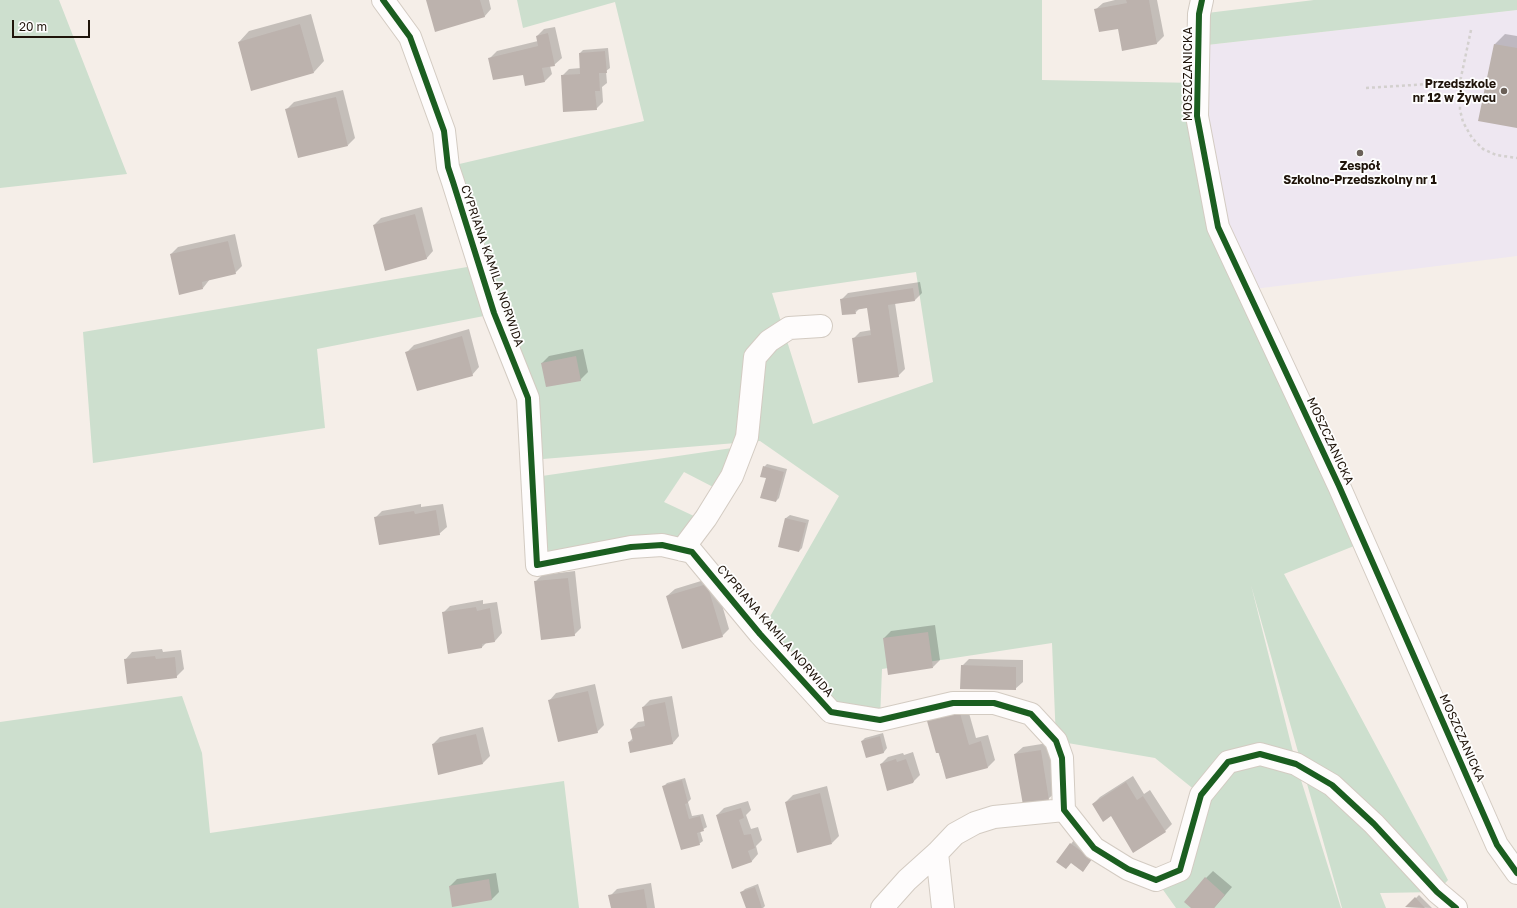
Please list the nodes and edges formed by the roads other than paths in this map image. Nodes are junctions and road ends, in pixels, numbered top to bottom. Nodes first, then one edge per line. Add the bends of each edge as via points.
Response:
1 (384, 0) edge
2 (1202, 0) edge
3 (821, 326) dead end
4 (682, 550) junction
5 (1064, 810) junction
6 (937, 853) junction
7 (1517, 873) edge
8 (882, 908) edge
9 (943, 908) edge
10 (1456, 908) edge

1 - 4 street, CYPRIANA KAMILA NORWIDA via 410,38 442,124 448,167 492,306 528,398 537,565 631,547 662,545
2 - 7 street, MOSZCZANICKA via 1199,14 1197,116 1218,227 1339,486 1497,845
3 - 4 street via 789,328 769,341 755,357 747,437 732,476
4 - 5 street, CYPRIANA KAMILA NORWIDA via 692,552 830,712 880,720 953,703 994,702 1031,714 1056,741 1062,758
5 - 6 street via 994,817 975,823 956,834
5 - 10 street via 1094,848 1128,869 1156,880 1180,870 1202,795 1228,762 1260,754 1296,764 1332,785 1374,824 1437,892
6 - 8 street via 907,880
6 - 9 street

